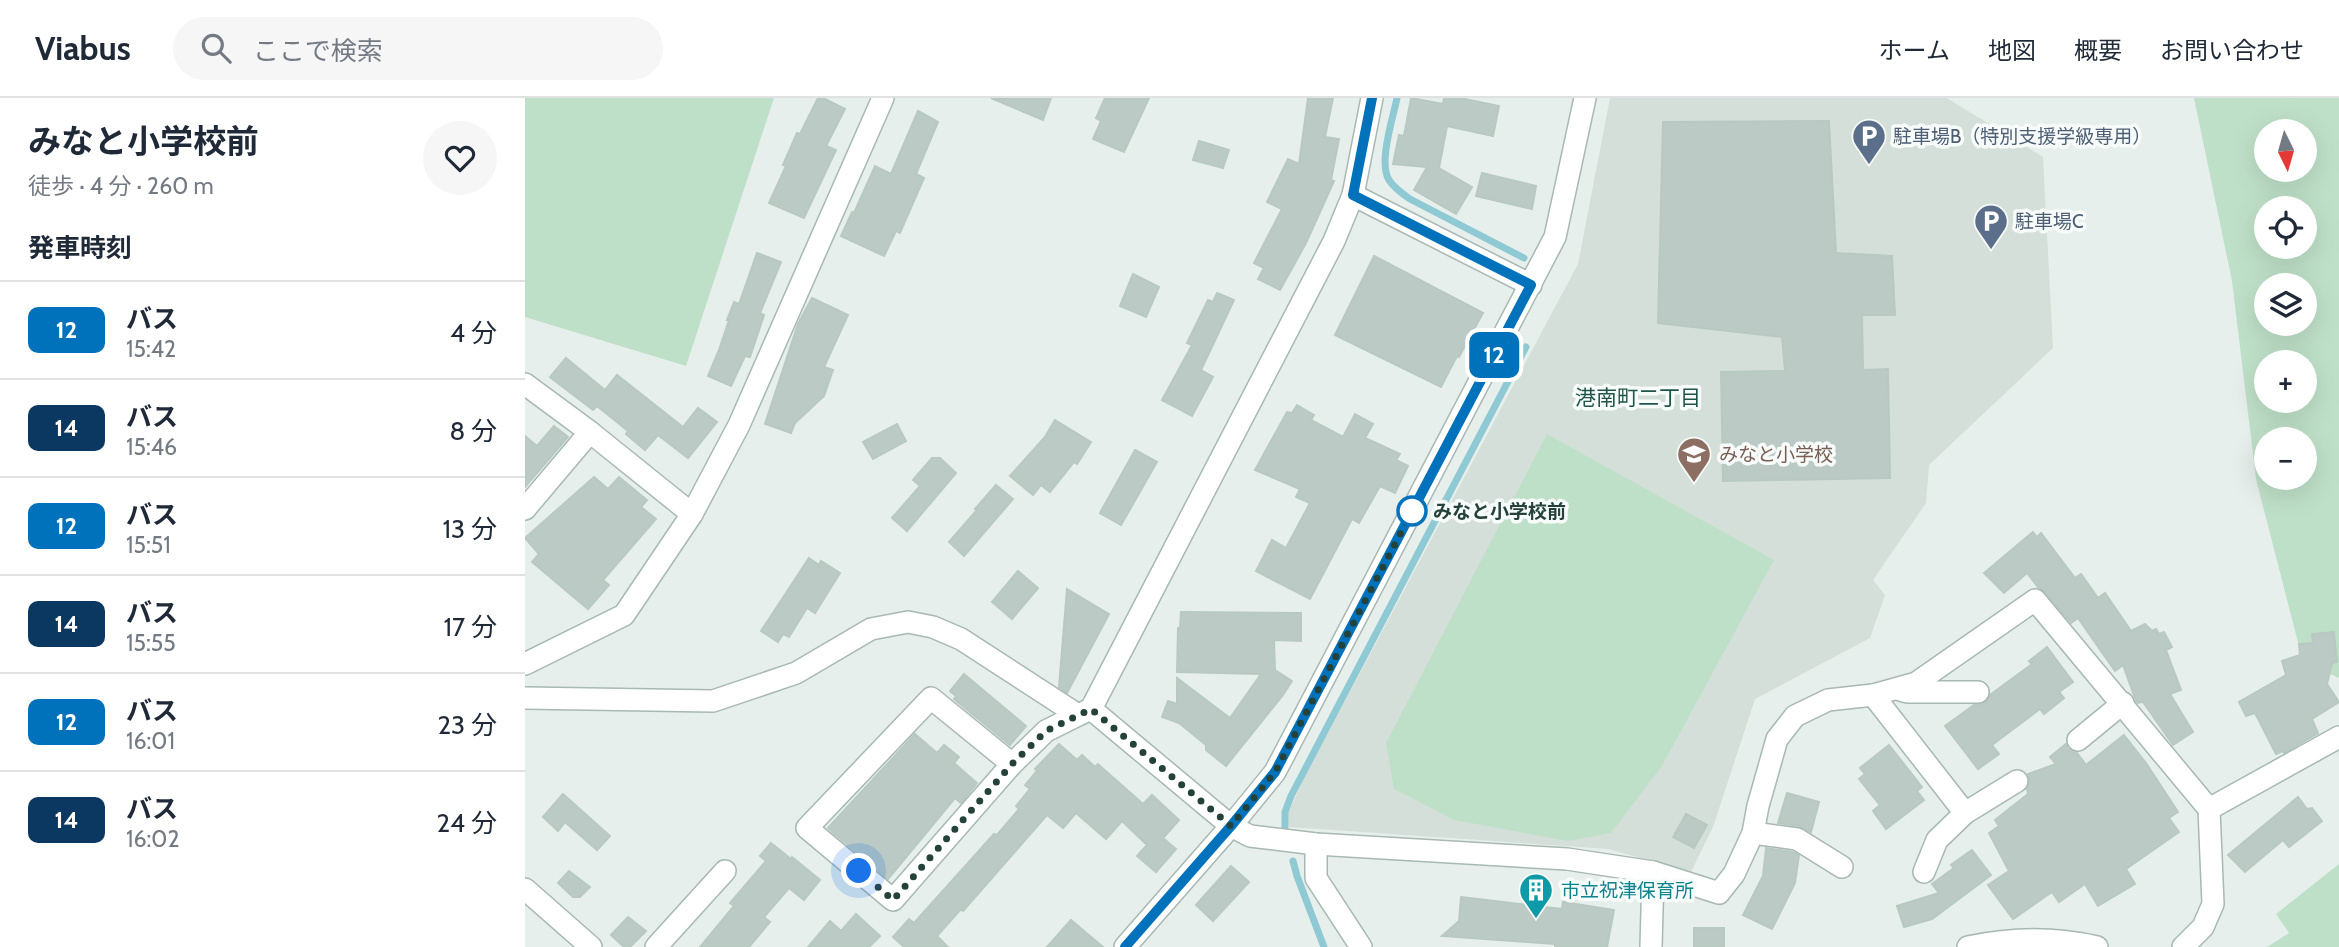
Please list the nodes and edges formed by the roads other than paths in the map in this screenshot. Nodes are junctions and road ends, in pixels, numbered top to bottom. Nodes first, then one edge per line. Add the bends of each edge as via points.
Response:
1 (883, 98) edge
2 (1372, 98) edge
3 (1584, 98) edge
4 (1353, 195) junction
5 (1531, 285) junction
6 (525, 384) edge
7 (590, 432) junction
8 (525, 509) edge
9 (692, 514) junction
10 (525, 664) edge
11 (1894, 689) junction
12 (1978, 692) dead end
13 (1873, 695) junction
14 (525, 698) edge
15 (2123, 703) junction
16 (1084, 712) junction
17 (2339, 737) edge
18 (2078, 740) dead end
19 (1012, 764) junction
20 (2017, 781) dead end
21 (2209, 809) junction
22 (1965, 813) junction
23 (1231, 826) junction
24 (1753, 832) junction
25 (1316, 844) junction
26 (1842, 867) dead end
27 (725, 871) dead end
28 (1653, 872) junction
29 (1924, 872) dead end
30 (525, 889) edge
31 (591, 947) edge
32 (656, 947) edge
33 (1125, 947) edge
34 (1361, 947) edge
35 (1651, 947) edge
36 (1968, 947) edge
37 (2097, 947) edge
38 (2183, 947) edge

1 - 9 street via 739,425
2 - 4 street
3 - 5 street via 1555,237
4 - 5 street
4 - 16 street via 1334,241
5 - 23 street via 1275,772
6 - 7 street
7 - 8 street
7 - 9 street
9 - 10 street via 624,615
11 - 12 street
11 - 13 street
11 - 15 street via 1916,683 2035,600
13 - 22 street
13 - 24 street via 1828,699 1795,716 1777,739
14 - 16 street via 713,701 796,673 871,629 908,622 961,639
15 - 18 street
15 - 21 street
16 - 19 street via 1046,731
16 - 23 street
17 - 21 street
19 - 19 street via 931,698 807,828 893,900
20 - 22 street
21 - 38 street via 2213,904 2203,927
22 - 29 street via 1937,840
23 - 25 street via 1250,836
23 - 33 street
24 - 26 street via 1797,839
24 - 28 street via 1734,874 1719,893
25 - 28 street via 1567,859
25 - 34 street via 1316,878
27 - 32 street
28 - 35 street
30 - 31 street
36 - 37 street via 2000,940 2072,941

